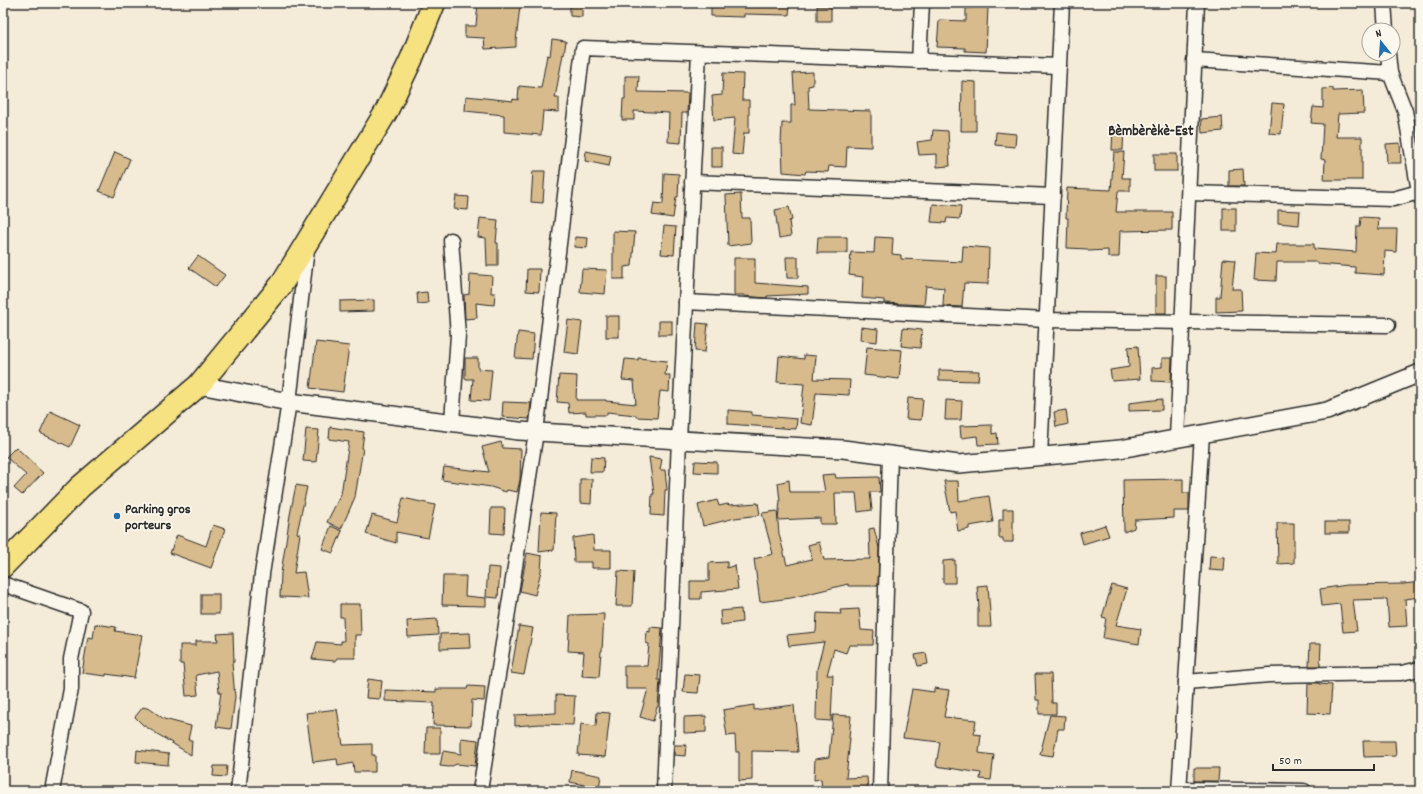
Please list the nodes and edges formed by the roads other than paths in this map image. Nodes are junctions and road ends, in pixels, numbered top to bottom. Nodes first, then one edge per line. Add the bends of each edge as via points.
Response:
1 (434, 3) edge
2 (922, 3) edge
3 (1062, 3) edge
4 (1197, 3) edge
5 (1384, 3) edge
6 (1385, 22) edge
7 (699, 52) junction
8 (1194, 60) junction
9 (918, 61) junction
10 (1389, 62) edge
11 (1059, 66) junction
12 (1390, 72) junction
13 (692, 182) junction
14 (1189, 193) junction
15 (1419, 195) edge
16 (1053, 196) junction
17 (308, 240) junction
18 (451, 240) dead end
19 (686, 302) junction
20 (1047, 320) junction
21 (1183, 322) junction
22 (1388, 325) dead end
23 (1420, 373) edge
24 (199, 384) junction
25 (289, 402) junction
26 (452, 422) junction
27 (536, 432) junction
28 (1202, 434) junction
29 (1177, 438) junction
30 (679, 440) junction
31 (890, 455) junction
32 (1040, 456) junction
33 (3, 566) edge
34 (3, 584) edge
35 (1420, 669) edge
36 (1186, 682) junction
37 (1179, 790) edge
38 (52, 791) edge
39 (238, 791) edge
40 (480, 791) edge
41 (664, 791) edge
42 (880, 791) edge
43 (1304, 791) edge

1 - 17 main road via 386,112
2 - 9 street
3 - 11 street
4 - 8 street
5 - 6 street
7 - 9 street
7 - 13 street
7 - 27 street via 583,48
8 - 12 street
8 - 14 street
9 - 11 street
10 - 12 street
11 - 16 street
12 - 15 street via 1405,111
13 - 16 street
13 - 19 street
14 - 15 street via 1393,198
14 - 21 street
16 - 20 street
17 - 24 main road via 282,285
17 - 25 street
18 - 26 street via 458,335
19 - 20 street
19 - 30 street
20 - 21 street
20 - 32 street
21 - 22 street
21 - 29 street
23 - 28 street via 1326,411
24 - 25 street
24 - 33 main road via 80,487
25 - 26 street
25 - 39 street via 262,574
26 - 27 street
27 - 30 street
27 - 40 street
28 - 29 street
28 - 36 street
29 - 32 street via 1120,449
30 - 31 street via 842,449
30 - 41 street
31 - 32 street via 959,464
31 - 42 street
34 - 38 street via 81,611 71,659 71,688
35 - 36 street via 1401,673 1269,675
36 - 37 street
37 - 43 street

